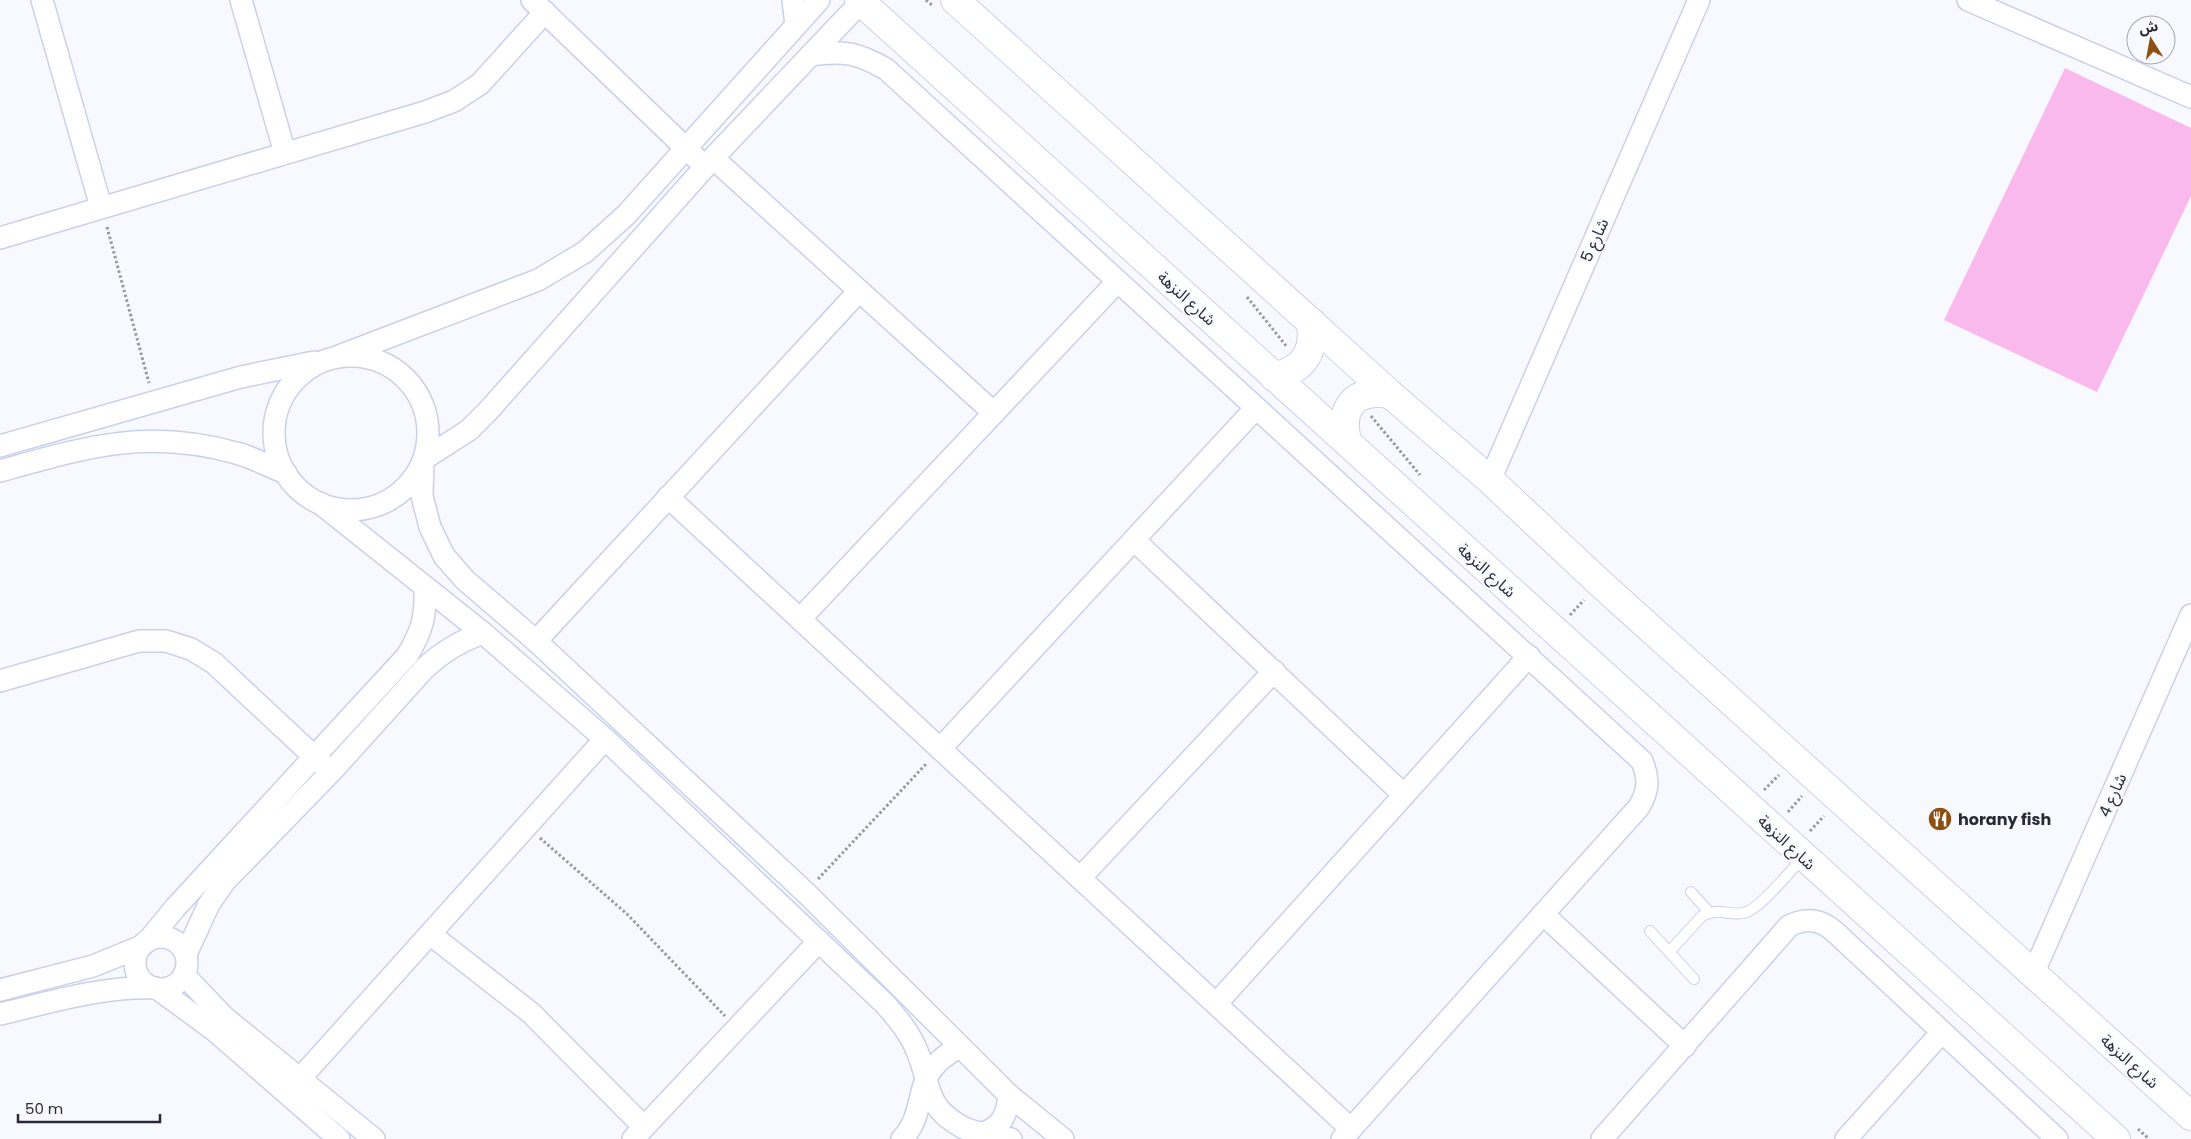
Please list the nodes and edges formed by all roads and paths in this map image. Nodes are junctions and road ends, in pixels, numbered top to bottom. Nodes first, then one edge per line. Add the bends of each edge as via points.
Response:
1 (42, 0) edge
2 (240, 0) edge
3 (793, 0) edge
4 (819, 0) edge
5 (926, 0) edge
6 (1699, 0) edge
7 (1968, 0) edge
8 (860, 1) edge
9 (944, 3) edge
10 (538, 6) edge
11 (796, 25) junction
12 (811, 55) junction
13 (2191, 97) edge
14 (686, 148) junction
15 (285, 153) junction
16 (709, 162) junction
17 (101, 208) junction
18 (0, 238) edge
19 (1117, 282) junction
20 (859, 291) junction
21 (1245, 296) dead end
22 (1311, 322) junction
23 (1286, 352) dead end
24 (331, 358) junction
25 (1274, 377) junction
26 (154, 402) junction
27 (1381, 403) junction
28 (1256, 408) junction
29 (994, 414) junction
30 (1346, 442) junction
31 (0, 446) edge
32 (423, 461) junction
33 (0, 471) edge
34 (286, 473) junction
35 (1490, 480) junction
36 (1426, 482) dead end
37 (668, 497) junction
38 (320, 503) junction
39 (1134, 540) junction
40 (425, 588) junction
41 (1579, 592) dead end
42 (1561, 610) dead end
43 (2191, 615) edge
44 (800, 619) junction
45 (483, 633) junction
46 (536, 641) junction
47 (1528, 656) junction
48 (1274, 671) junction
49 (0, 681) edge
50 (605, 739) junction
51 (940, 749) junction
52 (314, 756) junction
53 (1772, 767) dead end
54 (331, 772) junction
55 (1780, 774) junction
56 (1786, 779) dead end
57 (1797, 790) dead end
58 (1404, 795) junction
59 (1768, 798) dead end
60 (1818, 808) dead end
61 (1780, 809) dead end
62 (1825, 815) junction
63 (1832, 821) dead end
64 (527, 826) junction
65 (1805, 846) junction
66 (1080, 878) junction
67 (806, 892) junction
68 (1691, 892) dead end
69 (1709, 912) junction
70 (1543, 914) junction
71 (1650, 931) dead end
72 (430, 934) junction
73 (819, 941) junction
74 (145, 943) junction
75 (1670, 952) junction
76 (185, 964) junction
77 (2033, 974) junction
78 (1694, 979) dead end
79 (157, 989) junction
80 (0, 990) edge
81 (1216, 1004) junction
82 (0, 1014) edge
83 (737, 1028) junction
84 (1942, 1032) junction
85 (1685, 1046) junction
86 (959, 1047) junction
87 (925, 1081) junction
88 (293, 1086) junction
89 (1009, 1095) junction
90 (2191, 1116) edge
91 (2125, 1132) edge
92 (638, 1133) edge
93 (985, 1133) junction
94 (1347, 1134) edge
95 (339, 1139) edge
96 (374, 1139) edge
97 (902, 1139) edge
98 (963, 1139) edge
99 (1011, 1139) edge
100 (1063, 1139) edge
101 (1602, 1139) edge
102 (1846, 1139) edge
103 (2057, 1139) edge
104 (2149, 1139) edge

1 - 17 street
2 - 15 street
3 - 11 street
4 - 11 street
5 - 9 path
6 - 35 street, شارع 5
7 - 13 street
8 - 12 street
8 - 25 main road, شارع النزهة
9 - 22 main road, شارع النزهة
10 - 14 street
10 - 15 street via 480,84 454,101
11 - 14 street
12 - 16 street
12 - 19 street via 837,51 863,56 886,69
14 - 16 street
14 - 24 street via 626,215 585,252 546,276
15 - 17 street
16 - 20 street
16 - 32 street via 488,411 469,430
17 - 18 street
17 - 26 path
19 - 28 street
19 - 29 street
20 - 29 street
20 - 37 street
21 - 23 path via 1285,344
22 - 25 main road via 1310,352 1289,374
22 - 27 main road, شارع النزهة
24 - 26 street via 240,377
24 - 32 street via 366,357 391,366 411,383 425,406 429,433
24 - 34 street via 301,374 284,395 275,421 275,448
25 - 30 main road, شارع النزهة
26 - 31 street
27 - 30 main road via 1374,392 1358,397 1347,410 1343,425
27 - 35 main road, شارع النزهة
27 - 36 path via 1371,417
28 - 39 street
28 - 47 street
29 - 44 street
30 - 65 main road, شارع النزهة
32 - 38 street via 409,484 390,499 367,508 343,509
32 - 46 street via 422,496 444,556 465,580
33 - 34 street via 84,448 136,440 187,442 238,453
34 - 38 street via 295,485
35 - 77 main road, شارع النزهة
37 - 44 street
37 - 46 street
38 - 40 street
39 - 48 street
39 - 51 street
40 - 45 street
40 - 52 street via 420,635 407,656
41 - 42 path via 1586,598 1568,617
43 - 77 street, شارع 4
44 - 51 street
45 - 50 street
45 - 54 street via 442,652
46 - 67 street
47 - 58 street
47 - 70 street via 1642,761 1648,776 1647,792 1639,807
48 - 58 street
48 - 66 street
49 - 52 street via 139,641 166,641 192,649 214,663
50 - 64 street
50 - 73 street
51 - 66 street
51 - 67 path
52 - 54 street
52 - 74 street
53 - 55 path
54 - 76 street via 225,881 209,904
55 - 56 path
55 - 59 path via 1762,792
57 - 61 path via 1803,795 1786,814
58 - 81 street
60 - 62 path
62 - 63 path
62 - 65 path
64 - 72 street
64 - 83 path via 627,914
65 - 69 lane via 1754,908 1738,914 1722,910
65 - 91 main road, شارع النزهة
66 - 81 street
67 - 86 street via 937,1021
68 - 69 lane
69 - 75 lane
70 - 85 street
70 - 94 street
71 - 75 lane
72 - 88 street
72 - 92 street via 531,1013
73 - 83 street
73 - 87 street via 904,1026 918,1052
74 - 76 street via 155,938 177,942
74 - 79 street via 137,955 136,966 146,984
74 - 80 street via 93,966
75 - 78 lane
76 - 79 street via 173,986
76 - 88 street via 224,1017
77 - 90 main road, شارع النزهة
79 - 82 street via 128,987 100,990
79 - 88 street
81 - 94 street
83 - 92 street
84 - 85 street via 1826,924 1814,920 1789,926
84 - 102 street
84 - 103 street
85 - 101 street
86 - 87 street via 939,1061
86 - 89 street
87 - 93 street via 933,1101 947,1117 964,1128
87 - 97 street via 919,1110
88 - 95 street
88 - 96 street
89 - 93 street via 1008,1111 999,1125
89 - 100 street
91 - 104 path
93 - 98 street
93 - 99 street

